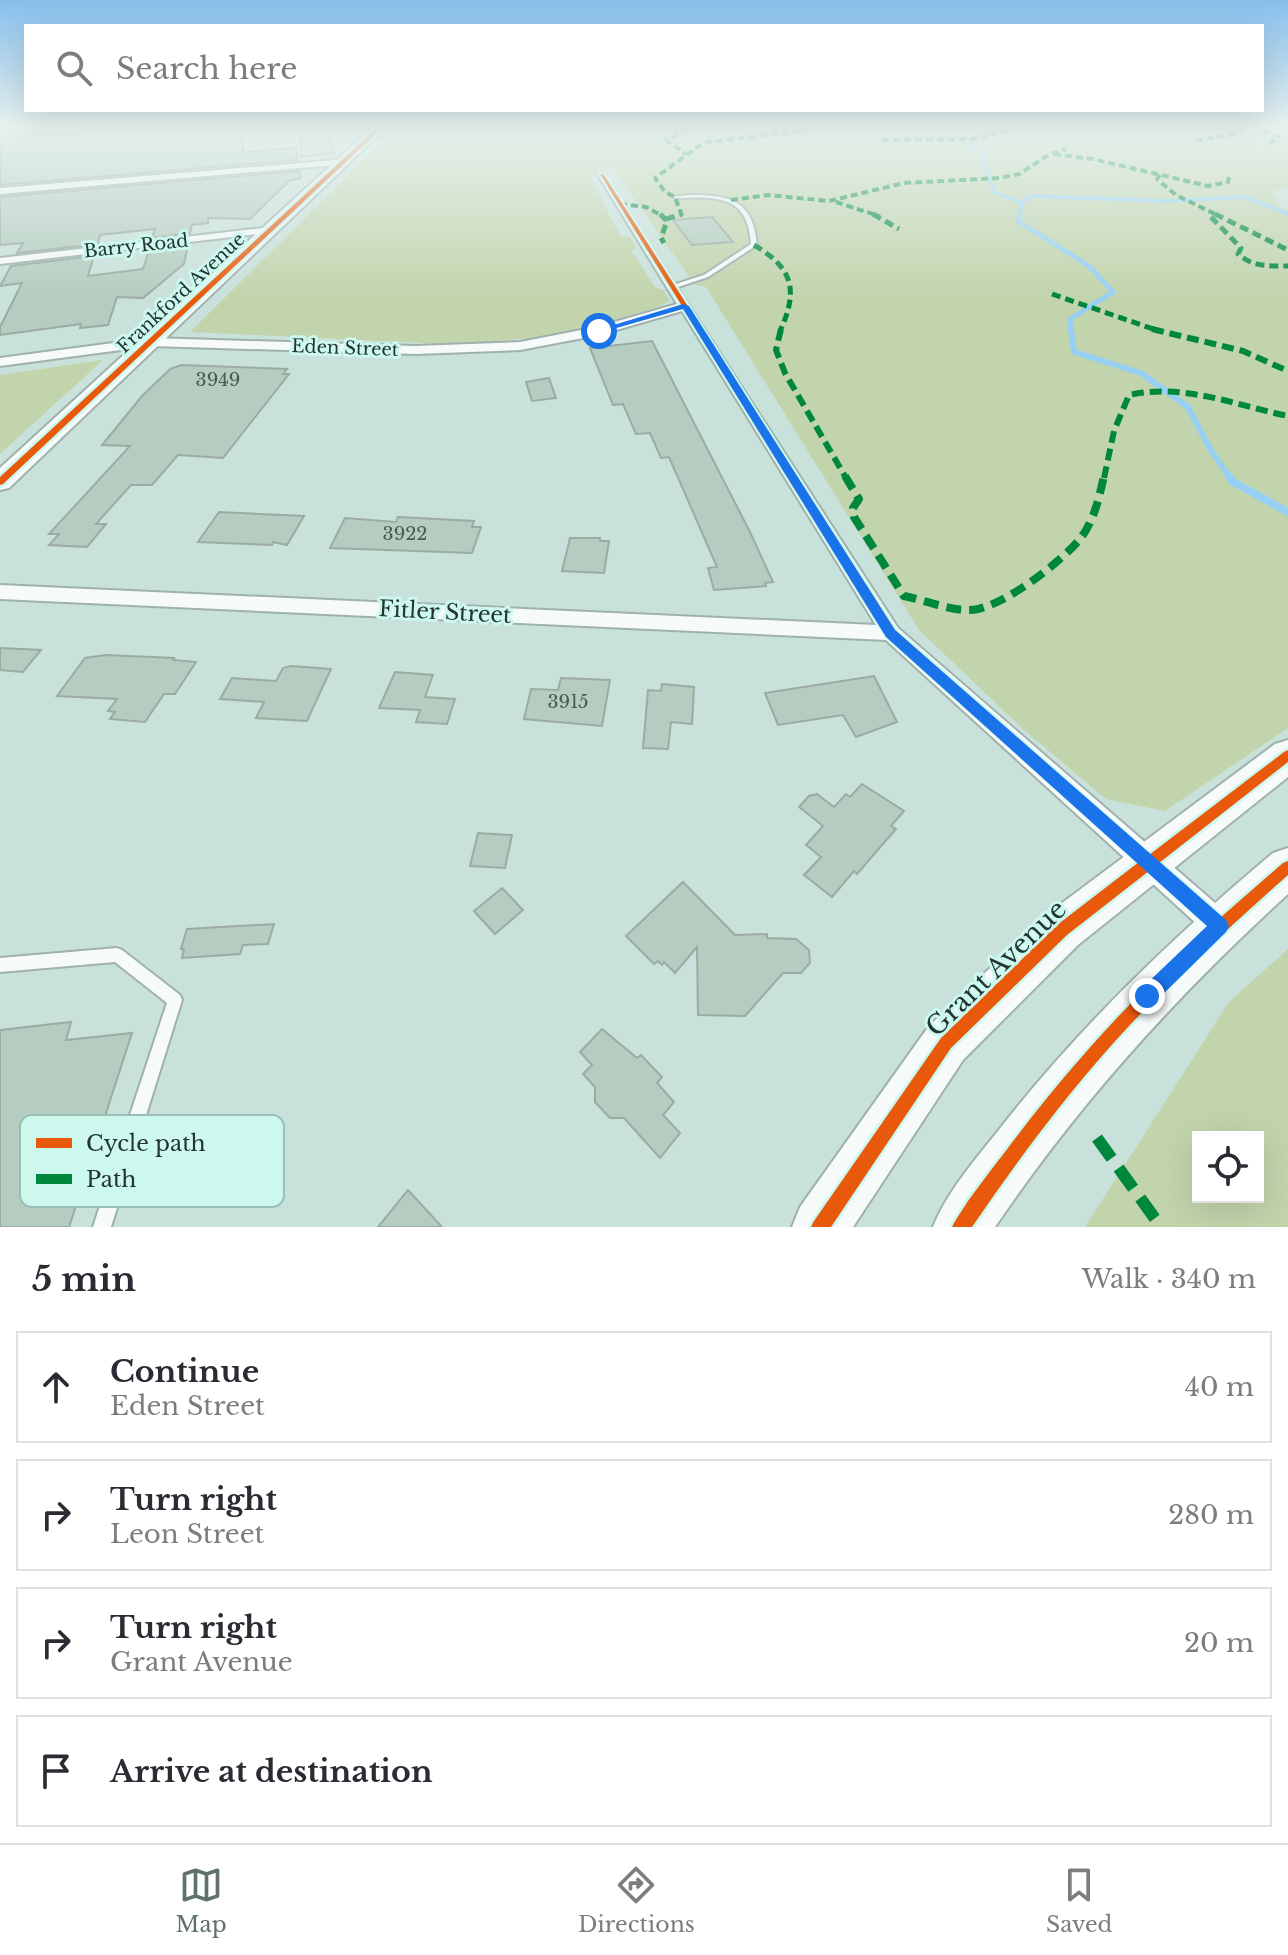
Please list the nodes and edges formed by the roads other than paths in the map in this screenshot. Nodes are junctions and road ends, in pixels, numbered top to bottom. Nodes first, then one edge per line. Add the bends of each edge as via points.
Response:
1 (90, 183) edge
2 (322, 183) edge
3 (607, 183) edge
4 (0, 191) edge
5 (675, 197) dead end
6 (271, 230) junction
7 (0, 261) edge
8 (675, 286) junction
9 (685, 306) junction
10 (151, 342) junction
11 (0, 362) edge
12 (0, 482) edge
13 (0, 592) edge
14 (891, 633) junction
15 (1288, 755) edge
16 (1147, 863) junction
17 (1288, 867) edge
18 (1220, 926) junction
19 (0, 965) edge
20 (138, 1115) edge
21 (108, 1207) edge
22 (102, 1227) edge
23 (820, 1227) edge
24 (961, 1227) edge

1 - 4 street
2 - 6 main road, Frankford Avenue
3 - 8 street
5 - 8 lane via 731,200 755,227 754,245 706,276
6 - 7 street, Barry Road
6 - 10 main road, Frankford Avenue
8 - 9 street
9 - 10 street, Eden Street via 559,340 478,349
9 - 14 street
10 - 11 street, Eden Street
10 - 12 main road, Frankford Avenue
13 - 14 street, Fitler Street
14 - 16 street
15 - 16 main road, Grant Avenue
16 - 18 street
16 - 23 main road, Grant Avenue via 1062,930 946,1043
17 - 18 main road
18 - 24 main road via 1147,996 1067,1086
19 - 20 lane via 117,955 175,1000
21 - 22 lane

